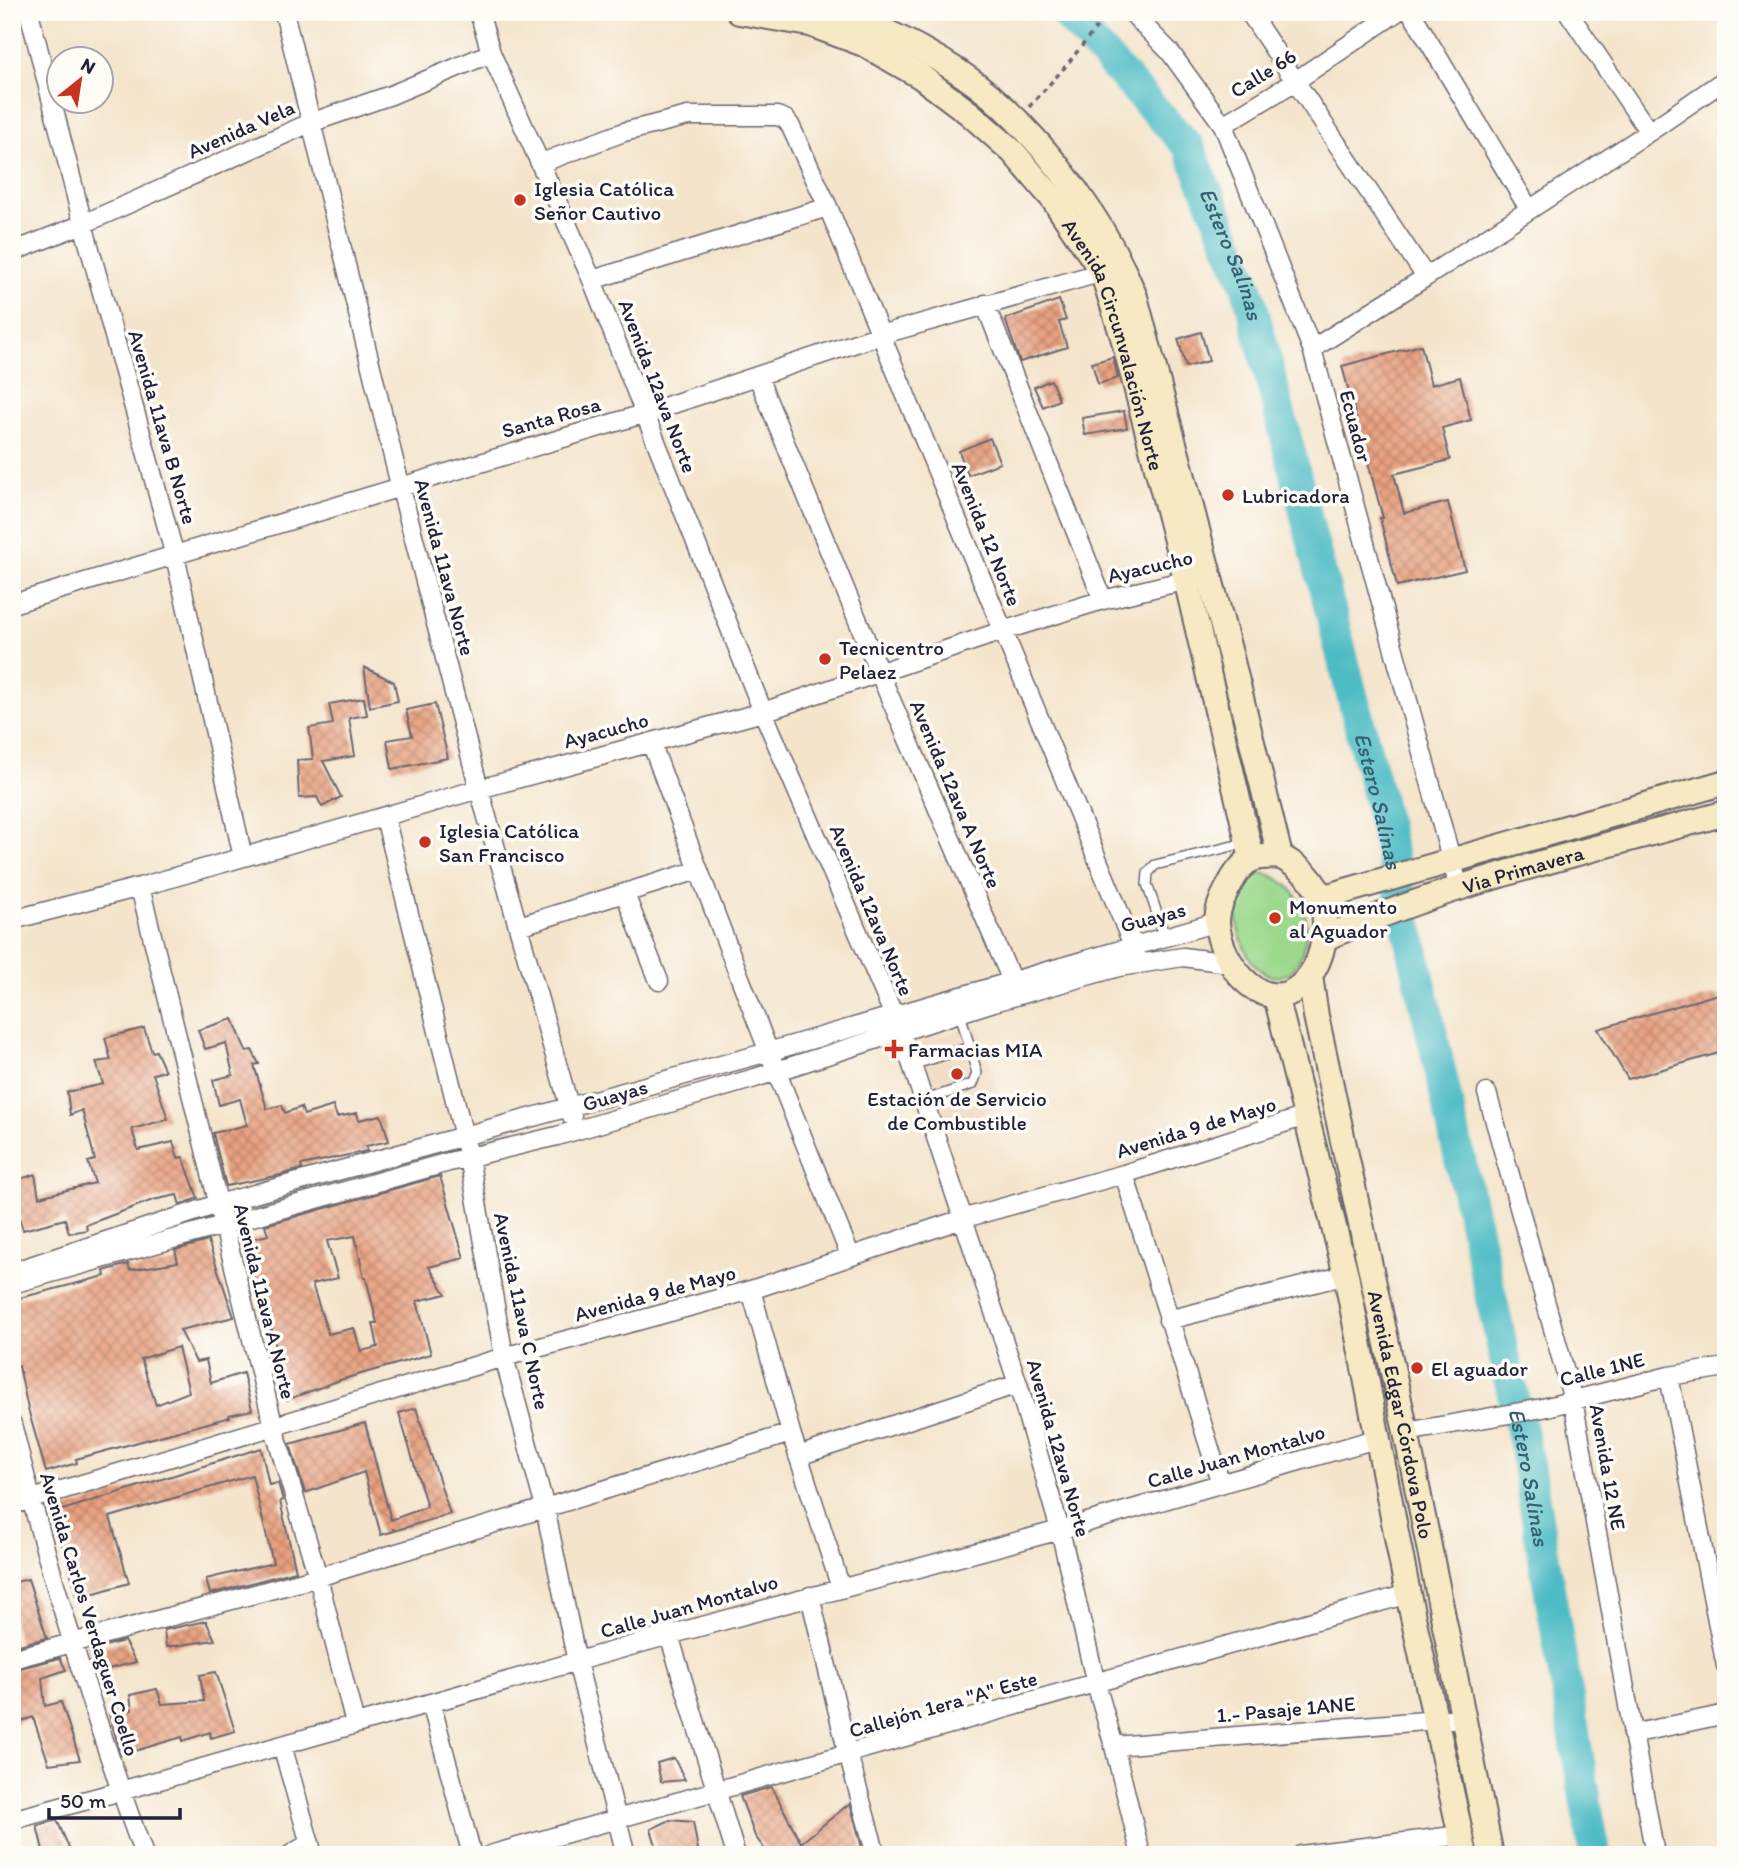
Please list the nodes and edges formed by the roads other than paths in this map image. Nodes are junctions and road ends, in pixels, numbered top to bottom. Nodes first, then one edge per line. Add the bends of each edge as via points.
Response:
1 (29, 12) edge
2 (284, 12) edge
3 (479, 12) edge
4 (739, 12) edge
5 (843, 12) edge
6 (1131, 12) edge
7 (1249, 12) edge
8 (1397, 12) edge
9 (1411, 12) edge
10 (1568, 12) edge
11 (491, 53) junction
12 (1726, 79) edge
13 (1294, 82) junction
14 (310, 123) junction
15 (1223, 125) junction
16 (1649, 132) junction
17 (541, 163) junction
18 (828, 207) junction
19 (1529, 209) junction
20 (83, 224) junction
21 (12, 252) edge
22 (1113, 269) junction
23 (1426, 277) junction
24 (592, 280) junction
25 (985, 304) junction
26 (880, 335) junction
27 (1312, 349) junction
28 (758, 377) junction
29 (643, 414) junction
30 (400, 485) junction
31 (175, 556) junction
32 (1198, 578) junction
33 (1103, 600) junction
34 (12, 604) edge
35 (1002, 631) junction
36 (879, 672) junction
37 (763, 712) junction
38 (651, 741) junction
39 (1726, 782) edge
40 (479, 789) junction
41 (1726, 813) edge
42 (385, 817) junction
43 (1250, 850) junction
44 (1280, 856) junction
45 (243, 857) junction
46 (1450, 860) junction
47 (698, 870) junction
48 (141, 887) junction
49 (1459, 888) junction
50 (625, 894) junction
51 (1321, 898) junction
52 (12, 920) edge
53 (1217, 922) junction
54 (519, 926) junction
55 (1165, 937) junction
56 (1324, 939) junction
57 (1136, 954) junction
58 (1229, 963) junction
59 (1310, 976) junction
60 (659, 981) dead end
61 (1014, 988) junction
62 (1276, 996) junction
63 (960, 1013) junction
64 (892, 1015) junction
65 (901, 1032) junction
66 (970, 1047) junction
67 (768, 1052) junction
68 (912, 1065) junction
69 (776, 1071) junction
70 (1487, 1093) dead end
71 (923, 1101) junction
72 (569, 1107) junction
73 (1307, 1116) junction
74 (577, 1130) junction
75 (463, 1138) junction
76 (469, 1157) junction
77 (1124, 1174) junction
78 (218, 1204) junction
79 (965, 1218) junction
80 (224, 1226) junction
81 (850, 1255) junction
82 (12, 1272) edge
83 (1346, 1275) junction
84 (12, 1284) edge
85 (751, 1290) junction
86 (1168, 1320) junction
87 (504, 1357) junction
88 (1726, 1367) edge
89 (1669, 1376) junction
90 (1018, 1384) junction
91 (1573, 1400) junction
92 (12, 1424) edge
93 (274, 1428) junction
94 (1406, 1432) junction
95 (791, 1433) junction
96 (1379, 1438) junction
97 (799, 1456) junction
98 (1221, 1484) junction
99 (31, 1500) junction
100 (12, 1505) edge
101 (545, 1508) junction
102 (1060, 1530) junction
103 (318, 1577) junction
104 (841, 1588) junction
105 (1408, 1594) junction
106 (810, 1596) junction
107 (669, 1635) junction
108 (72, 1643) junction
109 (12, 1659) edge
110 (577, 1662) junction
111 (1726, 1666) edge
112 (1096, 1684) junction
113 (431, 1703) junction
114 (1726, 1714) edge
115 (1462, 1718) junction
116 (1435, 1720) junction
117 (355, 1724) junction
118 (1632, 1734) junction
119 (282, 1745) junction
120 (1114, 1746) junction
121 (848, 1754) junction
122 (717, 1790) junction
123 (121, 1791) junction
124 (618, 1819) junction
125 (12, 1820) edge
126 (1463, 1845) edge
127 (311, 1849) edge
128 (1308, 1854) edge
129 (144, 1855) edge
130 (290, 1855) edge
131 (472, 1855) edge
132 (490, 1855) edge
133 (626, 1855) edge
134 (736, 1855) edge
135 (876, 1855) edge
136 (1141, 1855) edge
137 (1491, 1855) edge
138 (1655, 1855) edge

1 - 20 street, Avenida 11ava B Norte
2 - 14 street, Avenida 11ava Norte
3 - 11 street, Avenida 12ava Norte
4 - 22 main road, Avenida Circunvalación Norte via 810,24 864,44 920,76 1013,152
5 - 22 main road, Avenida Circunvalación Norte via 927,53 992,97 1069,182 1095,220
6 - 15 street, Ecuador via 1170,52
7 - 13 street
8 - 13 street, Calle 66
9 - 19 street
10 - 16 street
11 - 14 street, Avenida Vela
11 - 17 street, Avenida 12ava Norte
12 - 16 street
13 - 15 street, Calle 66
13 - 23 street
14 - 20 street, Avenida Vela
14 - 30 street, Avenida 11ava Norte
15 - 27 street, Ecuador
16 - 19 street
17 - 18 street, Avenida 12 Norte via 624,132 688,116 777,116 790,125
17 - 24 street, Avenida 12ava Norte
18 - 24 street
18 - 26 street, Avenida 12 Norte
19 - 23 street
20 - 21 street, Avenida Vela
20 - 31 street, Avenida 11ava B Norte
22 - 25 street, Santa Rosa
22 - 32 main road, Avenida Circunvalación Norte via 1123,337
23 - 27 street
24 - 29 street, Avenida 12ava Norte
25 - 26 street, Santa Rosa
25 - 33 street
26 - 28 street, Santa Rosa
26 - 35 street, Avenida 12 Norte
27 - 46 street, Ecuador
28 - 29 street, Santa Rosa
28 - 36 street, Avenida 12ava A Norte
29 - 30 street, Santa Rosa
29 - 37 street, Avenida 12ava Norte
30 - 31 street, Santa Rosa
30 - 40 street, Avenida 11ava Norte
31 - 34 street, Santa Rosa
31 - 45 street, Avenida 11ava B Norte
32 - 33 street, Ayacucho
32 - 43 main road, Avenida Circunvalación Norte
32 - 44 main road, Avenida Circunvalación Norte
33 - 35 street, Ayacucho
35 - 36 street, Ayacucho
35 - 57 street, Avenida 12 Norte
36 - 37 street, Ayacucho
36 - 61 street, Avenida 12ava A Norte
37 - 38 street, Ayacucho
37 - 64 street, Avenida 12ava Norte
38 - 40 street, Ayacucho
38 - 47 street
39 - 46 main road, Via Primavera
40 - 42 street, Ayacucho
40 - 54 street, Avenida 11ava Norte
41 - 49 main road, Via Primavera
42 - 45 street, Ayacucho
42 - 75 street, Avenida 11ava C Norte
43 - 44 main road
43 - 53 main road via 1225,892
43 - 55 lane via 1155,865 1147,884
44 - 51 main road via 1313,882
45 - 48 street, Ayacucho
46 - 49 street, Ecuador
46 - 51 main road, Via Primavera
47 - 50 street
47 - 67 street
48 - 52 street, Ayacucho
48 - 78 street, Avenida 11ava A Norte
49 - 56 main road, Via Primavera
50 - 54 street
50 - 60 street
51 - 56 main road
53 - 55 street, Guayas
53 - 58 main road
54 - 72 street, Avenida 11ava Norte
55 - 57 street, Guayas
56 - 59 main road
57 - 58 street, Guayas
57 - 61 street, Guayas
58 - 62 main road via 1246,983
59 - 62 main road via 1296,991
59 - 94 main road, Avenida Edgar Córdova Polo
61 - 63 street, Guayas
61 - 64 street, Guayas
62 - 73 main road, Avenida Edgar Córdova Polo
63 - 65 street, Guayas
63 - 66 lane
64 - 65 street, Avenida 12ava Norte
64 - 67 street, Guayas
65 - 68 street, Avenida 12ava Norte
65 - 69 street, Guayas
66 - 68 lane
66 - 71 lane via 976,1073 973,1084
67 - 69 street
67 - 72 street, Guayas
68 - 71 street, Avenida 12ava Norte
69 - 74 street, Guayas
69 - 81 street
70 - 91 street, Avenida 12 NE
71 - 79 street, Avenida 12ava Norte
72 - 74 street, Avenida 11ava Norte
72 - 75 street, Guayas
73 - 77 street, Avenida 9 de Mayo
73 - 83 main road, Avenida Edgar Córdova Polo
74 - 76 street, Guayas
75 - 76 street, Avenida 11ava C Norte
75 - 78 street, Guayas
76 - 80 street, Guayas
76 - 87 street, Avenida 11ava C Norte
77 - 79 street, Avenida 9 de Mayo
77 - 86 street
78 - 80 street, Avenida 11ava A Norte
78 - 82 street, Guayas
79 - 81 street, Avenida 9 de Mayo
79 - 90 street, Avenida 12ava Norte
80 - 84 street, Guayas
80 - 93 street, Avenida 11ava A Norte
81 - 85 street, Avenida 9 de Mayo
83 - 86 street
83 - 96 main road, Avenida Edgar Córdova Polo
85 - 87 street, Avenida 9 de Mayo
85 - 95 street
86 - 98 street
87 - 93 street, Avenida 9 de Mayo
87 - 101 street, Avenida 11ava C Norte
88 - 89 street, Calle 1NE
89 - 91 street, Calle 1NE
89 - 111 street
90 - 97 street
90 - 102 street, Avenida 12ava Norte
91 - 94 street, Calle 1NE
91 - 118 street, Avenida 12 NE
92 - 99 street, Avenida Carlos Verdaguer Coello
93 - 99 street, Avenida 9 de Mayo
93 - 103 street, Avenida 11ava A Norte
94 - 115 main road, Avenida Edgar Córdova Polo
95 - 97 street
95 - 101 street
96 - 98 street, Calle Juan Montalvo
96 - 105 main road, Avenida Edgar Córdova Polo
97 - 104 street
98 - 102 street, Calle Juan Montalvo
99 - 100 street, Avenida 9 de Mayo
99 - 108 street, Avenida Carlos Verdaguer Coello
101 - 103 street
101 - 110 street, Avenida 11ava C Norte
102 - 104 street, Calle Juan Montalvo
102 - 112 street, Avenida 12ava Norte
103 - 108 street
103 - 117 street, Avenida 11ava A Norte
104 - 106 street, Calle Juan Montalvo
105 - 112 street, Callejón 1era "A" Este
105 - 116 main road, Avenida Edgar Córdova Polo
106 - 107 street, Calle Juan Montalvo
106 - 121 street
107 - 110 street, Calle Juan Montalvo
107 - 122 street
108 - 109 street
108 - 123 street, Avenida Carlos Verdaguer Coello
110 - 113 street, Calle Juan Montalvo
110 - 124 street, Avenida 11ava C Norte
112 - 120 street, Avenida 12ava Norte
112 - 121 street, Callejón 1era "A" Este
113 - 117 street, Calle Juan Montalvo
113 - 131 street
114 - 118 street
115 - 116 street, 1.- Pasaje 1ANE
115 - 137 main road, Avenida Edgar Córdova Polo
116 - 120 street, 1.- Pasaje 1ANE
116 - 126 main road, Avenida Edgar Córdova Polo
117 - 119 street, Calle Juan Montalvo
118 - 138 street, Avenida 12 NE
119 - 123 street, Calle Juan Montalvo
119 - 127 street
120 - 136 street, Avenida 12ava Norte
121 - 122 street, Callejón 1era "A" Este
121 - 135 street
122 - 124 street, Callejón 1era "A" Este
122 - 134 street
123 - 125 street, Calle Juan Montalvo
123 - 129 street, Avenida Carlos Verdaguer Coello
124 - 132 street, Callejón 1era "A" Este
124 - 133 street, Avenida 11ava C Norte
126 - 128 street
127 - 130 street

